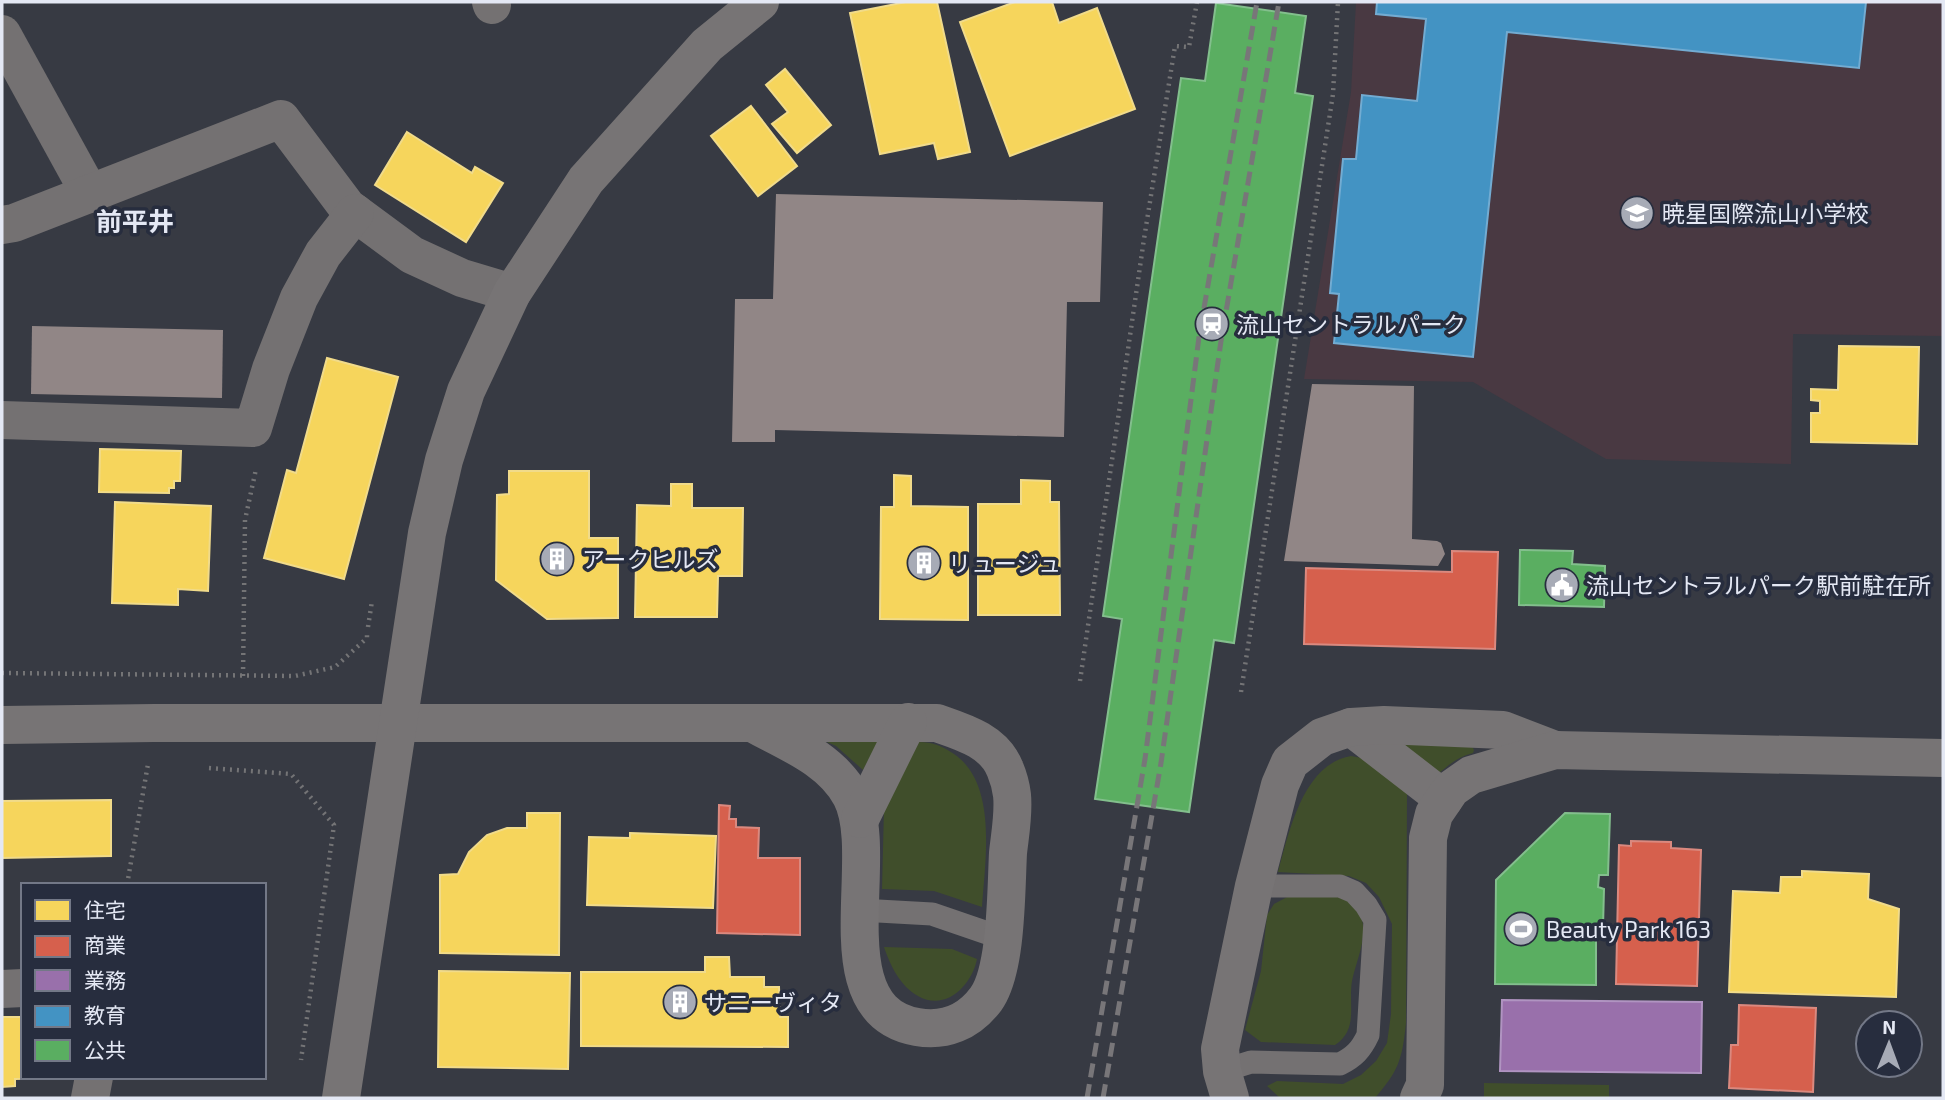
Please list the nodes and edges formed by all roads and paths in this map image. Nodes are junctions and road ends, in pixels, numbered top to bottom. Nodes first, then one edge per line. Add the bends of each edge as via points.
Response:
1 (760, 2) edge
2 (1197, 2) edge
3 (1338, 2) edge
4 (2, 34) edge
5 (90, 194) junction
6 (355, 213) junction
7 (2, 225) edge
8 (512, 293) junction
9 (2, 420) edge
10 (253, 428) junction
11 (372, 600) dead end
12 (2, 673) edge
13 (243, 676) junction
14 (1080, 681) dead end
15 (1241, 692) dead end
16 (908, 722) junction
17 (399, 723) junction
18 (2, 724) edge
19 (754, 724) junction
20 (1352, 727) junction
21 (1555, 750) junction
22 (1943, 758) edge
23 (135, 763) dead end
24 (148, 763) junction
25 (162, 764) dead end
26 (200, 767) dead end
27 (1444, 799) junction
28 (860, 818) junction
29 (127, 883) edge
30 (1254, 886) junction
31 (860, 910) junction
32 (1002, 937) junction
33 (21, 988) edge
34 (2, 989) edge
35 (300, 1071) dead end
36 (94, 1079) edge
37 (1226, 1085) edge
38 (90, 1098) edge
39 (341, 1098) edge
40 (1419, 1098) edge

1 - 8 street via 707,45 586,180
2 - 14 path via 1189,47 1175,46
3 - 15 path via 1334,94
4 - 5 street
5 - 6 street via 281,119
5 - 7 street
6 - 8 street via 412,255
6 - 10 street via 323,254 299,298
8 - 17 street via 466,391 444,460 427,533
9 - 10 street
10 - 13 path via 259,449 245,520
11 - 13 path via 367,638 335,667 295,676
12 - 13 path
16 - 19 street
16 - 28 street
16 - 32 street via 937,723 981,740 1005,768 1012,795
17 - 18 street
17 - 19 street
17 - 39 street
19 - 28 street via 817,758 838,777
20 - 21 street via 1503,730
20 - 27 street
20 - 30 street via 1322,737 1290,762
21 - 22 street
21 - 27 street via 1471,775
23 - 24 path
24 - 25 path
24 - 29 path
26 - 35 path via 291,774 334,825
27 - 40 street via 1427,838 1425,1085
28 - 31 street
30 - 37 street via 1220,1049
30 - 37 lane via 1340,886 1366,905 1375,920 1368,1035 1362,1049 1340,1064 1251,1062
31 - 32 lane via 932,914
31 - 32 street via 866,985 876,1003 898,1021 917,1027 944,1028 966,1020 987,997 998,968
33 - 34 street
36 - 38 street

